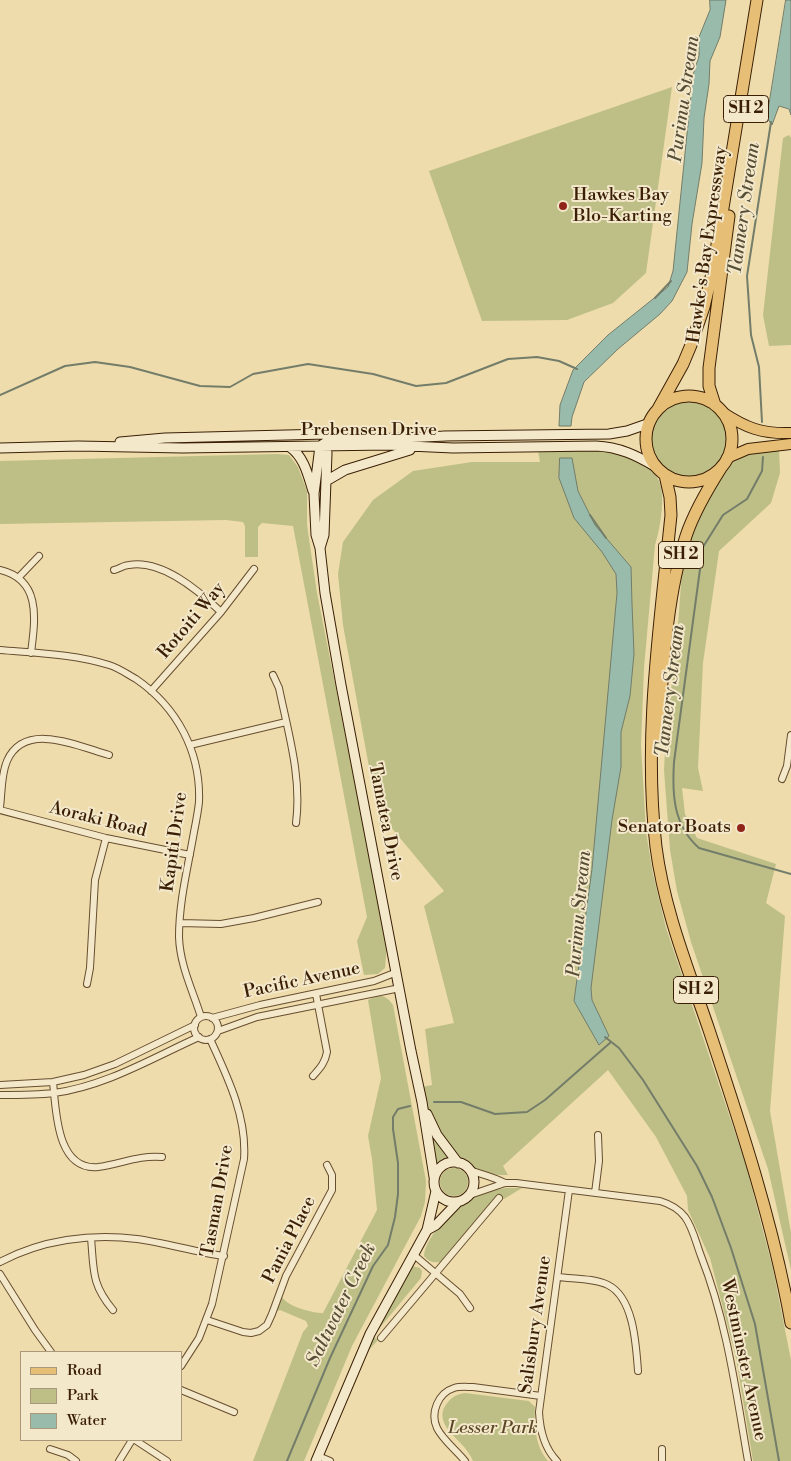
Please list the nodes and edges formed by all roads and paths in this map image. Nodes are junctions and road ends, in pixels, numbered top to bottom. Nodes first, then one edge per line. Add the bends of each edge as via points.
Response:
1 (757, 0) edge
2 (764, 0) edge
3 (718, 408) junction
4 (658, 409) junction
5 (650, 423) junction
6 (791, 433) edge
7 (447, 436) junction
8 (165, 438) junction
9 (791, 444) edge
10 (78, 446) junction
11 (290, 446) junction
12 (322, 446) junction
13 (432, 446) junction
14 (0, 448) edge
15 (727, 458) junction
16 (656, 467) junction
17 (721, 468) junction
18 (665, 475) junction
19 (326, 481) junction
20 (314, 494) junction
21 (320, 548) junction
22 (39, 556) dead end
23 (254, 569) dead end
24 (0, 570) edge
25 (114, 570) dead end
26 (18, 578) junction
27 (220, 612) junction
28 (0, 650) edge
29 (31, 653) junction
30 (273, 675) dead end
31 (151, 691) junction
32 (286, 722) junction
33 (791, 734) edge
34 (190, 745) junction
35 (109, 755) dead end
36 (782, 779) dead end
37 (0, 809) edge
38 (296, 823) dead end
39 (106, 838) junction
40 (190, 855) junction
41 (318, 902) dead end
42 (180, 923) junction
43 (397, 972) junction
44 (87, 984) dead end
45 (400, 988) junction
46 (316, 994) junction
47 (318, 1004) junction
48 (201, 1017) junction
49 (212, 1018) junction
50 (195, 1025) junction
51 (218, 1031) junction
52 (198, 1038) junction
53 (210, 1040) junction
54 (313, 1076) dead end
55 (53, 1082) junction
56 (0, 1085) edge
57 (54, 1093) junction
58 (0, 1095) edge
59 (422, 1102) junction
60 (598, 1135) dead end
61 (162, 1157) dead end
62 (458, 1164) junction
63 (328, 1165) dead end
64 (469, 1170) junction
65 (434, 1177) junction
66 (505, 1183) junction
67 (569, 1190) junction
68 (436, 1191) junction
69 (595, 1193) junction
70 (470, 1195) junction
71 (499, 1198) dead end
72 (458, 1202) junction
73 (427, 1230) junction
74 (91, 1238) junction
75 (414, 1255) junction
76 (224, 1256) junction
77 (0, 1262) edge
78 (0, 1274) edge
79 (436, 1274) junction
80 (558, 1277) junction
81 (791, 1294) edge
82 (470, 1308) dead end
83 (113, 1310) dead end
84 (207, 1320) junction
85 (791, 1323) edge
86 (381, 1338) dead end
87 (50, 1351) edge
88 (182, 1364) edge
89 (638, 1371) dead end
90 (182, 1390) edge
91 (541, 1396) junction
92 (234, 1412) dead end
93 (133, 1441) edge
94 (136, 1441) edge
95 (50, 1449) dead end
96 (662, 1449) dead end
97 (317, 1459) edge
98 (76, 1461) edge
99 (118, 1461) edge
100 (167, 1461) edge
101 (330, 1461) edge
102 (465, 1461) edge
103 (557, 1461) edge
104 (662, 1461) edge
105 (748, 1461) edge

1 - 4 highway, Hawke's Bay Expressway / SH 2 via 704,307 683,364
2 - 3 highway, Hawke's Bay Expressway / SH 2 via 736,165 711,347 709,386
3 - 4 highway via 703,398 685,396
3 - 6 main road via 742,425 763,432
3 - 15 highway, SH 2 via 732,437
4 - 5 highway, SH 2
5 - 7 main road, Prebensen Drive via 609,434
5 - 16 highway, SH 2 via 646,441
7 - 8 main road, Prebensen Drive via 325,433
7 - 12 main road via 340,440 328,441
8 - 10 main road, Prebensen Drive
8 - 12 main road via 313,441
9 - 15 main road via 748,449
10 - 11 main road, Prebensen Drive
10 - 14 main road, Prebensen Drive
11 - 12 main road, Prebensen Drive
11 - 20 main road via 303,463
12 - 13 main road, Prebensen Drive
12 - 19 main road, Tamatea Drive via 327,453
12 - 20 main road, Tamatea Drive
13 - 16 main road, Prebensen Drive via 603,446 629,452
13 - 19 main road via 401,451 345,470
15 - 17 highway, SH 2
16 - 18 highway, SH 2
17 - 18 highway via 711,476 694,481 676,480
17 - 81 highway, SH 2 via 691,523 676,575 665,649 658,742 659,813 676,913 758,1162
18 - 85 highway, SH 2 via 671,515 653,687 651,757 656,847 675,928 755,1174
19 - 21 main road, Tamatea Drive via 324,535
20 - 21 main road, Tamatea Drive via 316,535
21 - 43 main road, Tamatea Drive via 341,685
22 - 26 street
23 - 27 street, Rotoiti Way
24 - 26 street
25 - 27 street via 142,564 168,572 187,582
26 - 29 street via 28,589 34,607
27 - 31 street, Rotoiti Way
28 - 29 street, Kapiti Drive
29 - 31 street, Kapiti Drive via 110,665
30 - 32 street
31 - 34 street, Kapiti Drive via 173,714
32 - 34 street
32 - 38 street via 299,802
33 - 36 street
34 - 40 street, Kapiti Drive via 199,802
35 - 37 street via 49,738 23,743 8,759 4,770
37 - 39 street, Aoraki Road
39 - 40 street, Aoraki Road
39 - 44 street via 94,880
40 - 42 street, Kapiti Drive
41 - 42 street via 221,924
42 - 48 street, Kapiti Drive via 180,952
43 - 45 main road, Tamatea Drive
43 - 46 street, Pacific Avenue via 374,981
45 - 47 street, Pacific Avenue
45 - 59 main road, Tamatea Drive
46 - 47 street
46 - 49 street, Pacific Avenue
47 - 51 street, Pacific Avenue via 257,1017
47 - 54 street via 327,1052 326,1059
48 - 49 street
48 - 50 street
49 - 51 street via 218,1024
50 - 52 street
50 - 55 street via 115,1064
51 - 53 street
52 - 53 street
52 - 57 street via 123,1073
53 - 76 street, Tasman Drive via 241,1116 245,1145
55 - 56 street
55 - 57 street
57 - 58 street
57 - 61 street via 60,1135 66,1151 75,1160 96,1167 142,1156
59 - 62 main road, Tamatea Drive via 437,1135
59 - 65 main road, Tamatea Drive
60 - 69 street
62 - 64 main road
62 - 65 main road via 442,1166
63 - 84 street, Pania Place via 332,1190 286,1276 267,1325 251,1333
64 - 66 street, Westminster Avenue
64 - 70 main road via 474,1184
65 - 68 main road
66 - 67 street, Westminster Avenue
66 - 70 street, Westminster Avenue
67 - 69 street, Westminster Avenue
67 - 80 street, Salisbury Avenue
68 - 72 main road via 445,1200
68 - 73 main road
69 - 105 street, Westminster Avenue via 660,1201 675,1207 685,1218 706,1268 719,1311
70 - 72 main road
71 - 79 street
72 - 73 main road
73 - 75 main road
74 - 76 street via 139,1239
74 - 77 street via 43,1245
74 - 83 street via 96,1284
75 - 79 street
75 - 97 main road via 370,1334
76 - 84 street, Tasman Drive
78 - 87 street
79 - 82 street via 460,1294
79 - 86 street
80 - 89 street via 607,1284 622,1296 636,1346
80 - 91 street, Salisbury Avenue
84 - 88 street, Tasman Drive
90 - 92 street
91 - 102 street via 468,1387 448,1391 438,1401 435,1422 442,1436
91 - 103 street, Salisbury Avenue via 541,1433
93 - 99 street
94 - 100 street
95 - 98 street
96 - 104 street
97 - 101 street

